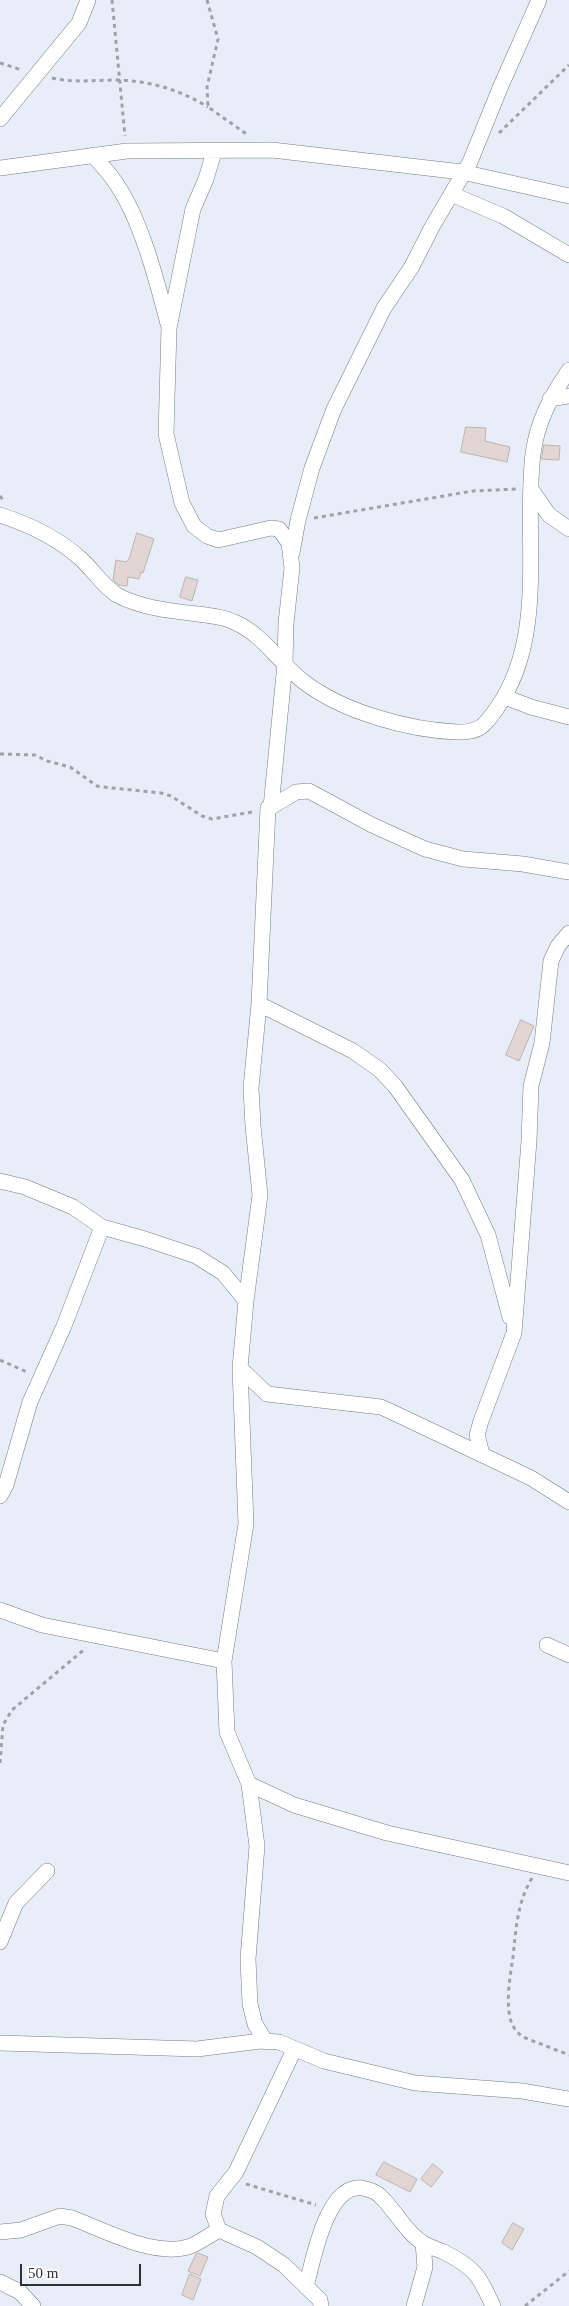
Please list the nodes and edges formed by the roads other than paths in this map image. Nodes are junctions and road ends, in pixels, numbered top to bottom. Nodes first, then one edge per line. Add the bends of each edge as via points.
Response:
1 (88, 0) edge
2 (539, 0) edge
3 (0, 119) edge
4 (214, 152) junction
5 (94, 155) junction
6 (0, 168) edge
7 (462, 172) junction
8 (450, 194) junction
9 (569, 196) edge
10 (569, 255) edge
11 (169, 328) junction
12 (569, 370) edge
13 (569, 396) edge
14 (550, 399) junction
15 (531, 487) junction
16 (0, 515) edge
17 (569, 529) edge
18 (292, 555) junction
19 (285, 664) junction
20 (505, 697) junction
21 (569, 717) edge
22 (269, 807) junction
23 (569, 872) edge
24 (569, 933) edge
25 (259, 1004) junction
26 (0, 1181) edge
27 (102, 1227) junction
28 (246, 1301) junction
29 (514, 1333) junction
30 (240, 1368) junction
31 (482, 1454) junction
32 (0, 1496) edge
33 (569, 1502) edge
34 (0, 1610) edge
35 (547, 1644) dead end
36 (569, 1655) edge
37 (224, 1661) junction
38 (249, 1784) junction
39 (47, 1871) dead end
40 (569, 1873) edge
41 (0, 1942) edge
42 (266, 2042) junction
43 (0, 2043) edge
44 (294, 2050) junction
45 (569, 2099) edge
46 (219, 2230) junction
47 (0, 2232) edge
48 (423, 2243) junction
49 (0, 2282) edge
50 (306, 2287) junction
51 (33, 2306) edge
52 (322, 2306) edge
53 (414, 2306) edge
54 (494, 2306) edge

1 - 3 street via 79,24
2 - 7 street via 470,162
4 - 5 street via 127,151
4 - 7 street via 272,150
4 - 11 street via 193,209
5 - 6 street
5 - 11 street via 114,180 141,234
7 - 8 street
7 - 9 street
8 - 10 street via 503,216
8 - 18 street via 412,268 384,308 334,410 312,468
11 - 18 street via 166,434 182,503 194,526 218,540 279,529 289,543
12 - 14 street
13 - 14 street
14 - 15 street via 540,418
15 - 17 street via 549,514
15 - 20 street via 526,632
16 - 19 street via 66,546 117,594 144,606 234,622 264,643
18 - 19 street
19 - 20 street via 305,682 336,700 396,723 428,729 471,732 484,726
19 - 22 street
20 - 21 street
22 - 23 street via 296,792 309,791 425,849 463,859
22 - 25 street
24 - 29 street via 551,961 542,1042 531,1086
25 - 28 street via 251,1088 260,1195
25 - 29 street via 353,1051 380,1070 411,1107 462,1180 488,1235
26 - 27 street via 25,1187 73,1207
27 - 28 street via 196,1256 223,1273
27 - 32 street via 64,1326 30,1402
28 - 30 street
29 - 31 street via 481,1421 478,1439
30 - 31 street via 267,1394 381,1407
30 - 37 street via 246,1524
31 - 33 street via 531,1478
34 - 37 street via 42,1625
35 - 36 street
37 - 38 street via 226,1732
38 - 40 street via 294,1805 387,1834
38 - 42 street via 257,1846 248,1959 250,2004 255,2024
39 - 41 street via 16,1904
42 - 43 street via 197,2050
42 - 44 street via 279,2042
44 - 45 street via 352,2069 415,2083
44 - 46 street via 236,2172 217,2196 214,2214
46 - 47 street via 188,2247 170,2249 154,2248 60,2216 21,2230
46 - 50 street via 257,2247 284,2265
48 - 50 street via 377,2193 355,2187 346,2190 330,2210
48 - 53 street via 425,2267
48 - 54 street via 474,2270
49 - 51 street via 20,2292
50 - 52 street

